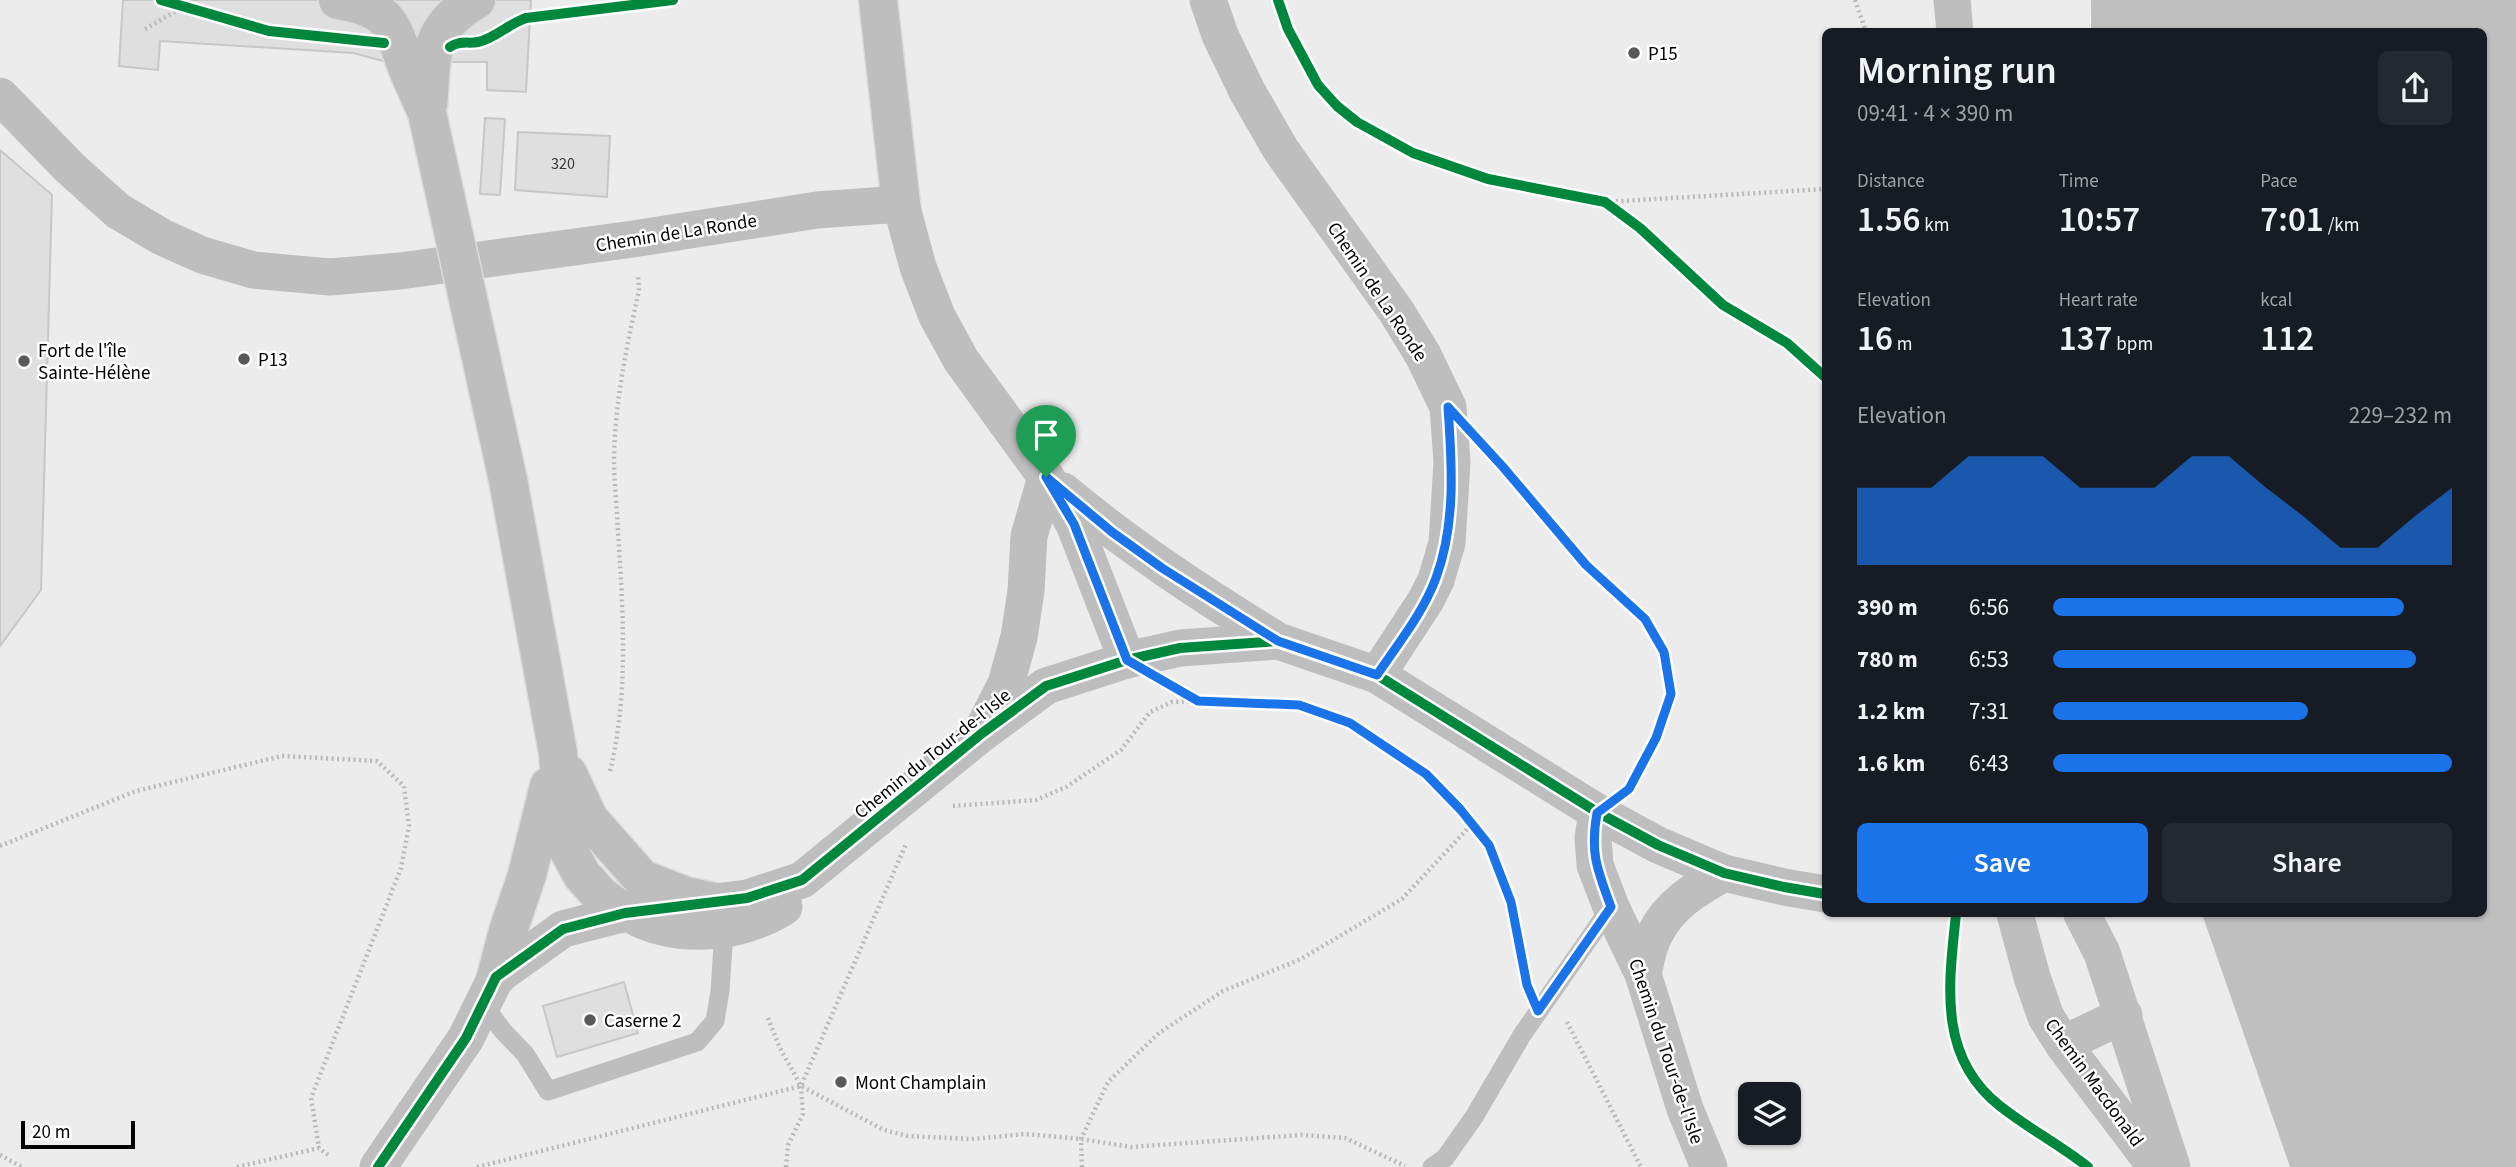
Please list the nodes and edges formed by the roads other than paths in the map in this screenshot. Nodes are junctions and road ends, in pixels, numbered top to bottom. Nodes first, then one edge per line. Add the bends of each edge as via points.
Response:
1 (338, 0) edge
2 (476, 0) edge
3 (878, 0) edge
4 (1208, 0) edge
5 (1952, 0) edge
6 (1955, 28) edge
7 (0, 96) edge
8 (427, 113) junction
9 (901, 204) junction
10 (1046, 477) junction
11 (1278, 641) junction
12 (1127, 660) junction
13 (1377, 675) junction
14 (981, 734) junction
15 (558, 753) junction
16 (1597, 813) junction
17 (1724, 873) junction
18 (1822, 893) edge
19 (1611, 907) junction
20 (625, 913) junction
21 (717, 916) junction
22 (2016, 917) edge
23 (2084, 917) edge
24 (1643, 974) junction
25 (490, 990) junction
26 (2124, 1015) junction
27 (2063, 1044) junction
28 (378, 1167) edge
29 (1432, 1167) edge
30 (1709, 1167) edge
31 (2156, 1167) edge
32 (2172, 1167) edge

1 - 8 main road via 370,9 395,29
2 - 8 main road via 445,23 434,46
3 - 9 main road
4 - 13 street, Chemin de La Ronde via 1225,46 1281,150 1396,311 1448,407 1452,462 1447,543 1426,600
5 - 6 street
7 - 9 street, Chemin de La Ronde via 118,211 202,255 253,270 330,277 400,271 817,211
8 - 15 main road, bridge via 508,480
9 - 10 street via 937,316 961,360
10 - 11 street via 1162,568
10 - 12 street via 1074,524
10 - 14 street via 1029,536 1019,637 1006,684
11 - 12 street, Chemin du Tour-de-l'Isle via 1180,648
11 - 13 street, Chemin du Tour-de-l'Isle
12 - 14 street, Chemin du Tour-de-l'Isle via 1045,686
13 - 16 street, Chemin du Tour-de-l'Isle
14 - 21 street, Chemin du Tour-de-l'Isle via 802,880 747,898
15 - 20 main road via 564,842 582,875
15 - 21 main road via 589,819 642,878 685,895
15 - 25 main road via 527,875
16 - 17 street
16 - 19 street, Chemin du Tour-de-l'Isle via 1592,838 1595,865
17 - 18 street
17 - 24 street via 1689,893 1666,916 1653,936
19 - 24 street, Chemin du Tour-de-l'Isle
19 - 29 lane via 1538,1011 1474,1117 1445,1158
20 - 21 street, Chemin du Tour-de-l'Isle
20 - 25 street, Chemin du Tour-de-l'Isle via 563,929
21 - 25 lane via 720,990 715,1021 697,1042 548,1091 525,1054 503,1031
22 - 27 street, Chemin Macdonald via 2046,1017
23 - 26 street, Chemin Macdonald
24 - 30 street, Chemin du Tour-de-l'Isle via 1685,1109
25 - 28 street, Chemin du Tour-de-l'Isle via 466,1038
26 - 27 street
26 - 32 street, Chemin Macdonald
27 - 31 street, Chemin Macdonald

